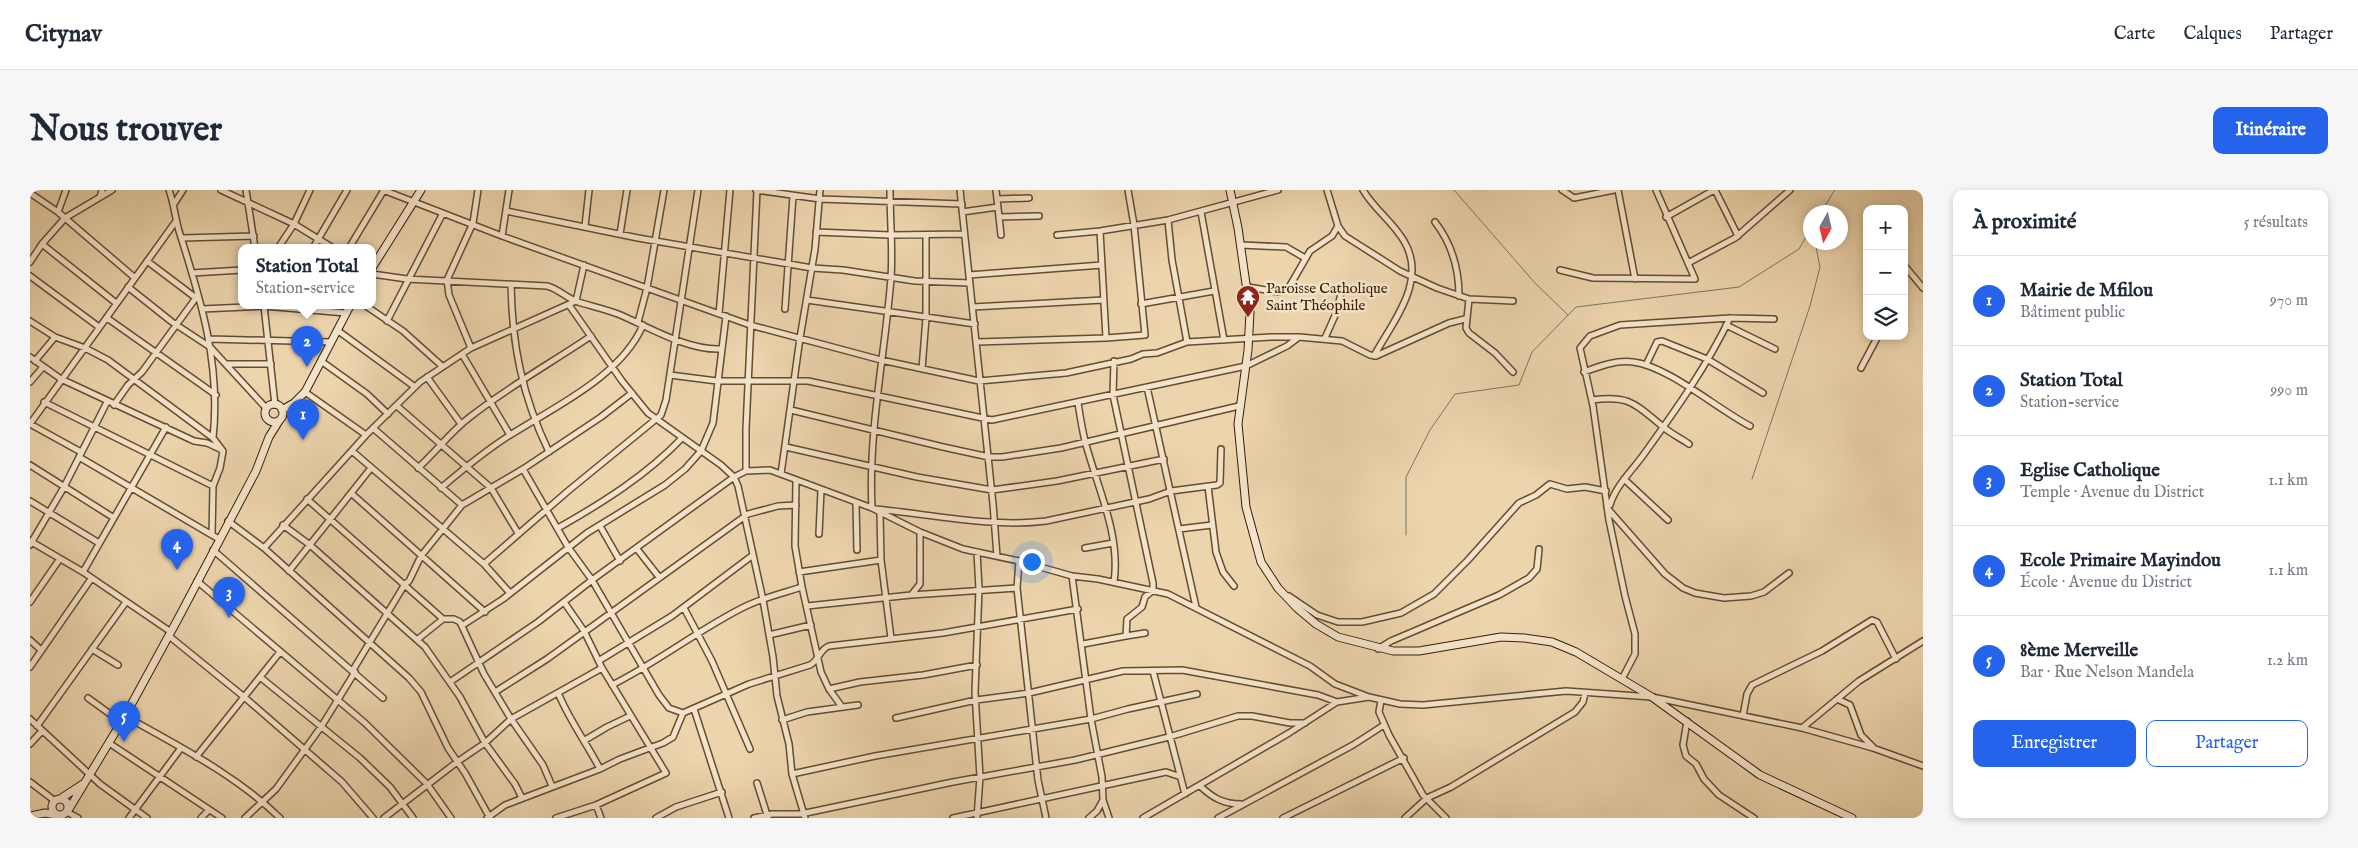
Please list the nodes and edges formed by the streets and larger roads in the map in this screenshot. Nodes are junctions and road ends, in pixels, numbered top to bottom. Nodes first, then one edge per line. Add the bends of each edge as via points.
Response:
1 (66, 190) edge
2 (102, 190) edge
3 (112, 190) edge
4 (169, 190) edge
5 (183, 190) edge
6 (221, 190) edge
7 (246, 190) edge
8 (310, 190) edge
9 (347, 190) edge
10 (384, 190) edge
11 (421, 190) edge
12 (478, 190) edge
13 (509, 190) edge
14 (588, 190) edge
15 (627, 190) edge
16 (664, 190) edge
17 (698, 190) edge
18 (730, 190) edge
19 (756, 190) edge
20 (820, 190) edge
21 (890, 190) edge
22 (960, 190) edge
23 (996, 190) edge
24 (1128, 190) edge
25 (1230, 190) edge
26 (1278, 190) edge
27 (1327, 190) edge
28 (1363, 190) edge
29 (1562, 190) edge
30 (1614, 190) edge
31 (1618, 190) edge
32 (1656, 190) edge
33 (1714, 190) edge
34 (1790, 190) edge
35 (30, 194) edge
36 (793, 196) junction
37 (100, 197) junction
38 (1029, 198) dead end
39 (820, 199) junction
40 (997, 199) junction
41 (414, 201) junction
42 (1234, 201) junction
43 (890, 203) junction
44 (174, 204) junction
45 (249, 204) junction
46 (962, 204) junction
47 (998, 207) junction
48 (506, 211) junction
49 (58, 212) junction
50 (962, 212) junction
51 (1201, 212) junction
52 (442, 213) junction
53 (1038, 216) dead end
54 (999, 217) junction
55 (1666, 217) junction
56 (65, 218) junction
57 (1168, 220) junction
58 (176, 221) junction
59 (1434, 222) dead end
60 (473, 223) junction
61 (294, 224) junction
62 (1134, 225) junction
63 (585, 226) junction
64 (1338, 226) junction
65 (1100, 231) junction
66 (816, 232) junction
67 (620, 234) junction
68 (964, 234) junction
69 (890, 235) junction
70 (926, 235) junction
71 (1001, 235) dead end
72 (1057, 235) dead end
73 (254, 236) junction
74 (502, 236) junction
75 (1738, 236) junction
76 (182, 238) junction
77 (318, 240) junction
78 (656, 241) junction
79 (42, 244) junction
80 (255, 244) edge
81 (281, 244) edge
82 (316, 244) edge
83 (326, 244) edge
84 (351, 244) edge
85 (1241, 245) junction
86 (690, 247) junction
87 (724, 252) junction
88 (754, 257) junction
89 (1305, 258) junction
90 (147, 261) junction
91 (30, 262) edge
92 (376, 262) edge
93 (1688, 262) junction
94 (788, 264) junction
95 (584, 265) junction
96 (1102, 265) junction
97 (812, 268) junction
98 (238, 270) edge
99 (1560, 270) dead end
100 (1908, 270) edge
101 (192, 273) junction
102 (376, 275) edge
103 (969, 275) junction
104 (30, 276) edge
105 (891, 277) junction
106 (135, 278) junction
107 (1413, 278) junction
108 (407, 279) junction
109 (1635, 279) junction
110 (447, 280) junction
111 (925, 281) junction
112 (970, 283) junction
113 (511, 284) junction
114 (128, 287) junction
115 (1248, 287) junction
116 (647, 288) junction
117 (1923, 288) edge
118 (1214, 292) junction
119 (1341, 293) dead end
120 (1459, 296) junction
121 (197, 297) junction
122 (1179, 297) junction
123 (1468, 299) junction
124 (808, 300) junction
125 (1103, 300) junction
126 (1513, 300) dead end
127 (576, 301) junction
128 (682, 302) junction
129 (116, 304) junction
130 (1141, 304) junction
131 (569, 305) junction
132 (238, 307) edge
133 (973, 307) junction
134 (202, 309) junction
135 (264, 309) edge
136 (299, 309) edge
137 (348, 309) edge
138 (370, 309) edge
139 (784, 309) dead end
140 (887, 312) junction
141 (346, 313) junction
142 (720, 314) junction
143 (726, 316) junction
144 (107, 318) junction
145 (926, 318) junction
146 (1730, 318) junction
147 (1465, 319) junction
148 (1774, 319) dead end
149 (387, 320) junction
150 (30, 321) edge
151 (175, 324) junction
152 (640, 324) junction
153 (975, 324) junction
154 (750, 325) junction
155 (1726, 325) junction
156 (100, 327) junction
157 (512, 328) junction
158 (337, 330) junction
159 (591, 336) junction
160 (55, 337) junction
161 (1299, 337) junction
162 (675, 338) junction
163 (800, 338) junction
164 (1106, 338) junction
165 (1325, 338) junction
166 (209, 339) junction
167 (1249, 339) junction
168 (268, 340) junction
169 (1224, 340) junction
170 (1876, 340) edge
171 (330, 342) junction
172 (977, 342) junction
173 (1187, 342) junction
174 (210, 347) junction
175 (84, 348) junction
176 (471, 348) junction
177 (720, 349) junction
178 (1775, 349) dead end
179 (156, 352) junction
180 (462, 354) junction
181 (1374, 356) junction
182 (1707, 358) junction
183 (32, 359) edge
184 (882, 360) junction
185 (321, 361) junction
186 (1114, 361) junction
187 (228, 364) junction
188 (271, 364) junction
189 (1646, 365) junction
190 (442, 366) junction
191 (611, 366) junction
192 (1246, 366) junction
193 (43, 367) junction
194 (1861, 368) dead end
195 (922, 369) junction
196 (1513, 372) dead end
197 (1584, 372) junction
198 (670, 375) junction
199 (426, 377) junction
200 (134, 379) junction
201 (794, 379) junction
202 (61, 380) junction
203 (522, 380) junction
204 (717, 381) junction
205 (748, 381) junction
206 (979, 381) junction
207 (30, 382) edge
208 (414, 387) junction
209 (1147, 387) junction
210 (1689, 388) junction
211 (305, 392) junction
212 (1763, 392) dead end
213 (632, 393) junction
214 (216, 395) junction
215 (1113, 395) junction
216 (878, 396) junction
217 (1592, 400) junction
218 (44, 402) junction
219 (107, 402) junction
220 (490, 402) junction
221 (1078, 403) junction
222 (114, 405) junction
223 (275, 405) junction
224 (397, 406) junction
225 (1239, 406) junction
226 (266, 408) junction
227 (282, 410) junction
228 (791, 410) junction
229 (388, 414) junction
230 (265, 416) junction
231 (658, 419) junction
232 (279, 420) junction
233 (985, 420) junction
234 (534, 422) junction
235 (30, 424) edge
236 (461, 424) junction
237 (1157, 426) junction
238 (1750, 426) dead end
239 (166, 427) junction
240 (1663, 427) junction
241 (94, 428) junction
242 (373, 428) junction
243 (873, 430) junction
244 (1120, 432) junction
245 (366, 435) junction
246 (510, 435) junction
247 (269, 437) junction
248 (213, 438) junction
249 (682, 438) junction
250 (1085, 443) junction
251 (1689, 444) dead end
252 (442, 445) junction
253 (786, 446) junction
254 (1221, 449) dead end
255 (223, 451) junction
256 (352, 451) junction
257 (701, 451) junction
258 (549, 452) junction
259 (80, 454) junction
260 (988, 456) junction
261 (150, 457) junction
262 (1164, 458) junction
263 (30, 465) edge
264 (871, 466) junction
265 (1127, 466) junction
266 (465, 467) junction
267 (371, 468) junction
268 (418, 468) junction
269 (523, 470) junction
270 (746, 471) junction
271 (1096, 473) junction
272 (781, 474) junction
273 (734, 477) junction
274 (1624, 479) junction
275 (796, 481) junction
276 (214, 486) junction
277 (1208, 486) junction
278 (64, 487) junction
279 (132, 488) junction
280 (441, 488) junction
281 (491, 488) junction
282 (821, 490) junction
283 (992, 490) junction
284 (1171, 491) junction
285 (1606, 491) junction
286 (351, 493) junction
287 (307, 499) junction
288 (30, 501) edge
289 (1136, 501) junction
290 (856, 503) junction
291 (796, 505) junction
292 (462, 506) junction
293 (873, 508) junction
294 (1105, 508) junction
295 (1607, 508) junction
296 (547, 510) junction
297 (49, 513) junction
298 (880, 513) junction
299 (745, 517) junction
300 (114, 518) junction
301 (330, 519) junction
302 (1668, 520) dead end
303 (228, 522) junction
304 (994, 522) junction
305 (283, 525) junction
306 (1212, 525) junction
307 (600, 526) junction
308 (558, 528) junction
309 (442, 529) junction
310 (1179, 529) junction
311 (920, 532) junction
312 (518, 533) junction
313 (819, 534) dead end
314 (212, 535) junction
315 (219, 539) junction
316 (31, 543) edge
317 (99, 543) junction
318 (1113, 543) junction
319 (310, 545) junction
320 (568, 547) junction
321 (264, 548) junction
322 (1085, 548) dead end
323 (637, 549) junction
324 (1539, 549) dead end
325 (213, 550) junction
326 (857, 550) dead end
327 (977, 552) junction
328 (753, 555) junction
329 (422, 556) junction
330 (997, 556) junction
331 (59, 560) junction
332 (881, 560) junction
333 (1019, 560) junction
334 (620, 561) junction
335 (484, 564) junction
336 (289, 571) junction
337 (83, 572) junction
338 (799, 572) junction
339 (1789, 573) dead end
340 (1072, 576) junction
341 (659, 577) junction
342 (91, 578) junction
343 (592, 580) junction
344 (197, 582) junction
345 (1114, 582) junction
346 (1234, 586) dead end
347 (405, 587) junction
348 (802, 587) junction
349 (1017, 588) junction
350 (1278, 588) junction
351 (979, 589) junction
352 (1153, 590) junction
353 (510, 593) junction
354 (911, 595) junction
355 (886, 597) junction
356 (763, 600) junction
357 (30, 602) edge
358 (126, 602) junction
359 (564, 602) junction
360 (807, 606) junction
361 (1196, 607) junction
362 (684, 608) junction
363 (1078, 609) junction
364 (485, 612) junction
365 (610, 612) junction
366 (388, 614) junction
367 (443, 619) junction
368 (1020, 620) junction
369 (463, 625) junction
370 (811, 625) junction
371 (978, 627) junction
372 (584, 631) junction
373 (699, 633) junction
374 (1145, 633) dead end
375 (170, 634) junction
376 (769, 635) junction
377 (1126, 636) junction
378 (891, 638) junction
379 (30, 640) edge
380 (418, 640) junction
381 (1923, 641) edge
382 (370, 642) junction
383 (629, 643) junction
384 (1083, 644) junction
385 (92, 649) junction
386 (1377, 649) junction
387 (41, 650) junction
388 (280, 652) junction
389 (818, 657) junction
390 (1896, 659) junction
391 (600, 660) junction
392 (479, 664) junction
393 (977, 665) junction
394 (118, 666) dead end
395 (30, 667) edge
396 (602, 668) junction
397 (644, 669) junction
398 (354, 671) junction
399 (1153, 671) junction
400 (775, 675) junction
401 (260, 677) junction
402 (1086, 678) junction
403 (1622, 679) junction
404 (450, 682) junction
405 (612, 685) junction
406 (829, 689) junction
407 (495, 692) junction
408 (1029, 693) junction
409 (1584, 693) junction
410 (559, 694) junction
411 (1197, 694) dead end
412 (726, 695) junction
413 (243, 696) junction
414 (1369, 697) junction
415 (1652, 697) junction
416 (88, 698) dead end
417 (338, 698) junction
418 (383, 698) dead end
419 (1837, 699) junction
420 (976, 700) junction
421 (1381, 700) junction
422 (1162, 701) junction
423 (1337, 702) junction
424 (858, 705) dead end
425 (842, 707) junction
426 (694, 709) junction
427 (683, 713) junction
428 (630, 716) junction
429 (1743, 716) junction
430 (896, 718) dead end
431 (30, 719) edge
432 (123, 719) junction
433 (511, 719) junction
434 (1091, 719) junction
435 (782, 720) junction
436 (1687, 720) junction
437 (1305, 723) junction
438 (1384, 724) junction
439 (37, 726) junction
440 (321, 727) junction
441 (1802, 728) junction
442 (1033, 730) junction
443 (42, 731) junction
444 (1170, 737) junction
445 (978, 738) junction
446 (585, 740) junction
447 (108, 743) junction
448 (30, 744) edge
449 (485, 744) junction
450 (651, 747) junction
451 (181, 748) junction
452 (1873, 748) junction
453 (304, 749) junction
454 (750, 749) dead end
455 (1098, 755) junction
456 (196, 757) junction
457 (1404, 758) junction
458 (457, 762) junction
459 (1923, 766) edge
460 (1037, 768) junction
461 (600, 770) junction
462 (792, 774) junction
463 (90, 775) junction
464 (1178, 776) junction
465 (160, 777) junction
466 (980, 777) junction
467 (30, 782) edge
468 (85, 782) junction
469 (757, 783) dead end
470 (426, 784) junction
471 (552, 786) junction
472 (1200, 786) junction
473 (1102, 787) junction
474 (722, 792) junction
475 (1185, 794) junction
476 (522, 798) junction
477 (1427, 798) junction
478 (262, 800) junction
479 (1042, 800) junction
480 (1103, 800) junction
481 (56, 801) junction
482 (403, 804) junction
483 (1242, 804) junction
484 (596, 805) junction
485 (136, 810) junction
486 (209, 810) junction
487 (30, 815) edge
488 (62, 815) edge
489 (977, 815) edge
490 (767, 816) edge
491 (804, 816) edge
492 (489, 817) edge
493 (78, 818) edge
494 (129, 818) edge
495 (147, 818) edge
496 (201, 818) edge
497 (222, 818) edge
498 (245, 818) edge
499 (280, 818) edge
500 (373, 818) edge
501 (384, 818) edge
502 (413, 818) edge
503 (451, 818) edge
504 (556, 818) edge
505 (601, 818) edge
506 (656, 818) edge
507 (729, 818) edge
508 (754, 818) edge
509 (954, 818) edge
510 (1046, 818) edge
511 (1088, 818) edge
512 (1108, 818) edge
513 (1143, 818) edge
514 (1218, 818) edge
515 (1283, 818) edge
516 (1405, 818) edge
517 (1446, 818) edge
518 (1754, 818) edge
519 (1852, 818) edge

1 - 49 street
2 - 37 street
3 - 37 street
4 - 44 street
5 - 44 street
6 - 45 street
7 - 45 street
8 - 61 street
9 - 77 street
10 - 41 street
10 - 84 street
11 - 41 street
12 - 60 street
13 - 48 street
14 - 63 street
15 - 67 street
16 - 78 street
17 - 86 street
18 - 87 street
19 - 36 street
19 - 88 street
20 - 39 street
21 - 43 street
22 - 46 street
23 - 40 street
24 - 62 street
25 - 42 street
26 - 42 street
27 - 64 street
28 - 107 street via 1404,240 1412,257
29 - 30 street via 1574,198
31 - 109 street
32 - 55 street
33 - 55 street
33 - 75 street
34 - 75 street
35 - 49 street
36 - 39 street
36 - 94 street
37 - 56 street
38 - 40 street
39 - 43 street
39 - 66 street
40 - 47 street
41 - 52 street
41 - 92 street
42 - 51 street
42 - 85 street
43 - 46 street
43 - 69 street
44 - 58 street
45 - 61 street
45 - 73 street
46 - 50 street
47 - 50 street
47 - 54 street
48 - 63 street
48 - 74 street
49 - 56 street
50 - 68 street
51 - 57 street
51 - 118 street
52 - 60 street
52 - 108 street
53 - 54 street
54 - 71 street
55 - 93 street
56 - 79 street
56 - 106 street
57 - 62 street
57 - 122 street
58 - 76 street
58 - 90 street
59 - 120 street via 1448,241 1456,264
60 - 74 street
60 - 110 street
61 - 77 street
61 - 81 street
62 - 65 street
62 - 130 street
63 - 67 street
64 - 89 street via 1332,236
64 - 107 street via 1346,236
65 - 72 street
65 - 96 street
66 - 69 street
66 - 97 street
67 - 78 street
68 - 70 street
68 - 103 street
69 - 70 street
69 - 105 street
70 - 111 street
73 - 76 street
73 - 80 street
74 - 95 street
75 - 93 street
76 - 101 street
77 - 82 street
77 - 83 street
78 - 86 street
78 - 116 street
79 - 91 street
79 - 129 street
85 - 89 street via 1286,247
85 - 115 street
86 - 87 street
86 - 128 street
87 - 88 street
87 - 142 street
88 - 94 street
88 - 154 street
89 - 115 street via 1285,292
90 - 106 street
90 - 121 street
93 - 109 street via 1695,279
94 - 97 street
94 - 139 street
95 - 116 street
95 - 127 street
96 - 103 street
96 - 125 street
97 - 105 street
97 - 124 street
98 - 101 street
99 - 109 street via 1593,278
100 - 117 street
101 - 121 street
102 - 108 street
103 - 112 street
104 - 156 street
105 - 111 street
105 - 140 street
106 - 114 street
107 - 120 street
107 - 181 street via 1409,294
108 - 110 street
108 - 149 street
110 - 113 street
110 - 176 street via 449,294
111 - 112 street
111 - 145 street
112 - 133 street
113 - 127 street via 555,288
113 - 157 street
114 - 129 street
114 - 151 street
115 - 167 street
116 - 128 street
116 - 152 street
118 - 122 street
118 - 169 street
119 - 165 street via 1338,311
120 - 123 street
121 - 134 street
121 - 151 street
122 - 130 street
122 - 173 street
123 - 126 street
123 - 147 street
124 - 140 street
124 - 163 street
125 - 133 street
125 - 164 street
127 - 131 street
127 - 152 street
128 - 142 street
128 - 162 street
129 - 144 street
130 - 164 street via 1144,335
131 - 157 street
131 - 159 street
132 - 134 street
133 - 153 street
134 - 166 street
135 - 168 street
136 - 141 street
137 - 141 street
138 - 149 street
140 - 145 street
140 - 184 street
141 - 158 street
142 - 143 street
143 - 154 street
143 - 177 street
144 - 156 street
144 - 179 street
145 - 153 street
145 - 195 street
146 - 148 street
146 - 155 street
146 - 197 street via 1610,327 1590,336 1582,345
147 - 181 street
147 - 196 street via 1470,333 1496,353
149 - 190 street
150 - 160 street
151 - 174 street
151 - 179 street
152 - 162 street
152 - 191 street via 632,346
153 - 172 street
154 - 163 street
154 - 205 street
155 - 178 street
155 - 182 street
156 - 175 street
157 - 176 street
157 - 203 street
158 - 171 street
158 - 208 street
159 - 191 street
159 - 203 street
160 - 175 street
160 - 183 street
161 - 165 street
161 - 167 street
161 - 192 street
162 - 177 street
162 - 198 street
163 - 184 street
163 - 201 street
164 - 172 street
165 - 181 street via 1342,341
166 - 168 street
166 - 174 street
167 - 169 street
167 - 192 street
168 - 171 street
168 - 188 street
169 - 173 street
170 - 194 street
171 - 185 street
172 - 206 street
173 - 186 street via 1157,353
174 - 187 street
174 - 214 street
175 - 200 street
175 - 202 street
176 - 180 street
177 - 204 street
179 - 200 street
179 - 214 street
180 - 190 street
180 - 220 street
182 - 189 street via 1660,340
182 - 210 street
182 - 212 street
183 - 193 street
184 - 195 street
184 - 216 street
185 - 211 street
185 - 229 street via 368,394
186 - 206 street via 1066,373
186 - 215 street
187 - 188 street
187 - 226 street
188 - 223 street
189 - 197 street via 1619,362
189 - 210 street
190 - 199 street
191 - 213 street
191 - 234 street
192 - 209 street
192 - 225 street
193 - 202 street
193 - 207 street
195 - 206 street
197 - 217 street
198 - 204 street
198 - 231 street via 664,408
199 - 208 street
199 - 236 street
200 - 222 street
200 - 248 street
201 - 205 street
201 - 216 street
201 - 228 street
202 - 218 street
202 - 219 street
203 - 220 street
203 - 234 street
204 - 205 street
204 - 257 street via 713,424
205 - 270 street
206 - 233 street
208 - 224 street
209 - 215 street
209 - 237 street
210 - 238 street
210 - 240 street
211 - 227 street
211 - 245 street
213 - 231 street
213 - 258 street
214 - 248 street
215 - 221 street
215 - 244 street
216 - 233 street
216 - 243 street
217 - 240 street via 1611,398 1635,404
217 - 285 street
218 - 235 street
218 - 241 street
219 - 222 street
219 - 241 street
220 - 236 street
220 - 246 street
221 - 233 street
221 - 250 street
222 - 239 street
223 - 226 street
223 - 227 street
224 - 229 street
224 - 252 street
225 - 237 street
225 - 350 street via 1239,444 1246,507 1261,562
226 - 230 street
227 - 232 street
228 - 243 street
228 - 253 street
229 - 242 street
230 - 232 street via 271,422
230 - 247 street
231 - 249 street
231 - 296 street
232 - 247 street
233 - 260 street
234 - 246 street
234 - 258 street
235 - 259 street
236 - 252 street
237 - 244 street
237 - 262 street
239 - 255 street
239 - 261 street
240 - 251 street
240 - 274 street
241 - 259 street
241 - 261 street
242 - 245 street
242 - 268 street
243 - 260 street
243 - 264 street
244 - 250 street
244 - 265 street
245 - 256 street
246 - 266 street
247 - 303 street via 256,471
248 - 255 street
249 - 257 street
249 - 308 street via 648,469
250 - 260 street via 1002,457
250 - 271 street
252 - 266 street
252 - 268 street
253 - 264 street
253 - 272 street
254 - 277 street via 1220,483
255 - 276 street
256 - 267 street
256 - 287 street
257 - 273 street
257 - 307 street via 664,485
258 - 269 street
259 - 278 street
259 - 279 street
260 - 283 street
261 - 276 street
261 - 279 street
262 - 265 street
262 - 284 street
263 - 278 street
264 - 283 street via 917,478
264 - 293 street
265 - 271 street
265 - 289 street
266 - 280 street
266 - 281 street
267 - 286 street
267 - 309 street
268 - 280 street
269 - 281 street
269 - 296 street
270 - 272 street via 770,470
270 - 273 street
271 - 283 street
271 - 294 street
272 - 275 street
273 - 299 street
273 - 323 street
274 - 295 street
274 - 302 street
275 - 282 street
275 - 291 street
276 - 314 street
277 - 284 street
277 - 306 street
278 - 297 street
278 - 300 street
279 - 300 street
279 - 314 street
280 - 292 street
281 - 292 street
281 - 312 street
282 - 290 street
282 - 313 street
283 - 304 street
284 - 289 street
284 - 310 street
285 - 295 street
285 - 350 street via 1584,487 1567,489 1549,484 1519,503 1434,594 1398,614 1362,622 1338,622 1317,615
286 - 301 street
286 - 329 street
287 - 301 street
287 - 305 street
288 - 297 street
289 - 294 street
289 - 352 street
290 - 293 street
290 - 326 street
291 - 299 street via 778,506
291 - 338 street via 795,546
292 - 309 street
293 - 298 street
293 - 304 street
294 - 304 street via 1046,521
294 - 318 street
295 - 339 street via 1665,574 1682,588 1695,593 1724,598 1751,596 1764,592
295 - 403 street via 1636,634 1635,654
296 - 308 street
296 - 312 street
297 - 316 street
297 - 317 street
298 - 311 street
298 - 332 street
299 - 328 street
299 - 341 street
300 - 317 street
301 - 319 street
301 - 347 street
303 - 315 street
303 - 321 street
304 - 330 street
305 - 319 street
305 - 321 street
306 - 310 street
306 - 346 street via 1220,566
307 - 320 street
307 - 334 street
308 - 320 street
309 - 329 street
309 - 335 street
310 - 361 street
311 - 327 street
311 - 354 street via 920,584
312 - 335 street
314 - 315 street
315 - 325 street
316 - 331 street
317 - 337 street
318 - 322 street
318 - 345 street via 1116,558
319 - 336 street
319 - 366 street
320 - 343 street
320 - 353 street
321 - 336 street
323 - 334 street
323 - 341 street
324 - 386 street via 1534,575 1499,595
325 - 344 street
325 - 398 street
327 - 330 street
327 - 351 street
328 - 356 street
328 - 362 street
329 - 347 street
329 - 364 street
330 - 333 street
331 - 337 street
331 - 357 street
332 - 338 street
332 - 355 street
333 - 340 street
333 - 349 street
334 - 343 street
335 - 353 street
336 - 382 street
337 - 342 street
338 - 348 street
340 - 345 street
340 - 363 street
341 - 365 street
342 - 358 street
342 - 387 street
343 - 359 street
343 - 365 street
344 - 375 street
344 - 388 street
345 - 352 street
347 - 366 street
347 - 367 street
348 - 356 street
348 - 360 street
349 - 351 street
349 - 368 street
350 - 386 street via 1307,618 1324,630
351 - 354 street
351 - 371 street
352 - 361 street
352 - 377 street via 1145,597 1142,608 1127,619
353 - 364 street
354 - 355 street
355 - 360 street
355 - 378 street
356 - 373 street
356 - 376 street
358 - 375 street
358 - 385 street
359 - 372 street
359 - 392 street
360 - 370 street
361 - 414 street via 1310,666 1335,684
362 - 373 street
362 - 383 street
363 - 368 street
363 - 384 street
364 - 369 street
365 - 372 street
365 - 383 street
366 - 380 street
366 - 382 street
367 - 369 street via 458,620
367 - 380 street
368 - 371 street
368 - 408 street
369 - 392 street
370 - 376 street
370 - 389 street
371 - 378 street
371 - 393 street
372 - 391 street
372 - 407 street
373 - 397 street
373 - 412 street
374 - 377 street
375 - 413 street
375 - 432 street
376 - 400 street
377 - 384 street
378 - 389 street via 825,647
379 - 387 street
380 - 404 street
381 - 390 street
382 - 398 street
382 - 458 street via 422,692
383 - 391 street
383 - 397 street
384 - 402 street
385 - 394 street
385 - 439 street
386 - 403 street via 1419,651 1501,637 1541,640 1576,652
387 - 395 street
388 - 401 street
388 - 417 street
389 - 400 street via 810,665
389 - 406 street
390 - 419 street
390 - 429 street via 1883,630 1872,620 1822,651 1752,685
391 - 396 street
392 - 404 street
392 - 407 street
393 - 406 street
393 - 420 street
396 - 405 street
396 - 410 street
397 - 405 street
397 - 427 street via 669,708
398 - 417 street
398 - 418 street
399 - 402 street via 1123,671
399 - 422 street
399 - 423 street via 1182,670 1318,695
400 - 412 street
400 - 435 street
401 - 413 street
401 - 440 street
402 - 408 street
402 - 434 street
403 - 415 street
404 - 449 street
405 - 428 street
406 - 425 street
407 - 433 street
408 - 420 street
408 - 442 street
409 - 415 street
409 - 421 street via 1552,692 1424,705
409 - 477 street via 1583,702 1576,712
410 - 433 street
410 - 446 street via 570,721
411 - 422 street
412 - 426 street
412 - 454 street
413 - 453 street
413 - 456 street
414 - 421 street
414 - 423 street
415 - 429 street
415 - 436 street
416 - 432 street
417 - 440 street
417 - 470 street
419 - 441 street
419 - 452 street via 1850,705 1861,735
420 - 430 street
420 - 445 street
421 - 438 street via 1379,712
422 - 434 street
422 - 444 street
423 - 437 street
424 - 425 street
425 - 435 street via 807,712
426 - 427 street
426 - 474 street
427 - 450 street via 673,737
428 - 446 street
428 - 450 street
429 - 441 street
431 - 439 street
432 - 447 street
432 - 451 street
433 - 449 street
433 - 471 street via 535,751
434 - 442 street
434 - 455 street
435 - 462 street via 789,744
436 - 518 street via 1682,745 1686,756 1719,795
436 - 519 street via 1760,775
437 - 444 street via 1238,716
437 - 472 street
438 - 457 street
438 - 483 street via 1353,745
439 - 443 street
440 - 453 street
440 - 482 street via 360,758
441 - 452 street
442 - 445 street
442 - 460 street
443 - 448 street
443 - 463 street
444 - 455 street
444 - 464 street
445 - 462 street
445 - 466 street
446 - 461 street
447 - 463 street
447 - 465 street
449 - 458 street
449 - 476 street
450 - 461 street
450 - 484 street via 665,769 664,775
451 - 456 street
451 - 465 street
452 - 459 street
453 - 478 street via 276,789
453 - 500 street via 342,782
455 - 460 street
455 - 473 street
456 - 478 street
457 - 477 street
457 - 515 street
458 - 470 street
458 - 492 street
460 - 466 street
460 - 479 street
461 - 471 street
462 - 491 street
463 - 468 street
463 - 485 street
464 - 473 street via 1166,772
464 - 475 street
465 - 485 street
465 - 486 street
466 - 489 street
466 - 491 street
467 - 481 street
468 - 481 street
468 - 488 street
469 - 490 street
470 - 482 street
470 - 503 street
471 - 476 street
472 - 475 street
472 - 483 street via 1216,799
473 - 479 street
473 - 480 street
474 - 506 street via 676,807
474 - 507 street
475 - 513 street
476 - 492 street
477 - 516 street
477 - 517 street
478 - 498 street
478 - 499 street
479 - 489 street
479 - 510 street
480 - 511 street
480 - 512 street
481 - 487 street
481 - 488 street via 52,809
481 - 488 street via 66,801
482 - 501 street
482 - 502 street
483 - 514 street
484 - 504 street
484 - 505 street
485 - 494 street
485 - 495 street
486 - 496 street
486 - 497 street
487 - 488 street
488 - 493 street
489 - 509 street
490 - 491 street
490 - 508 street

